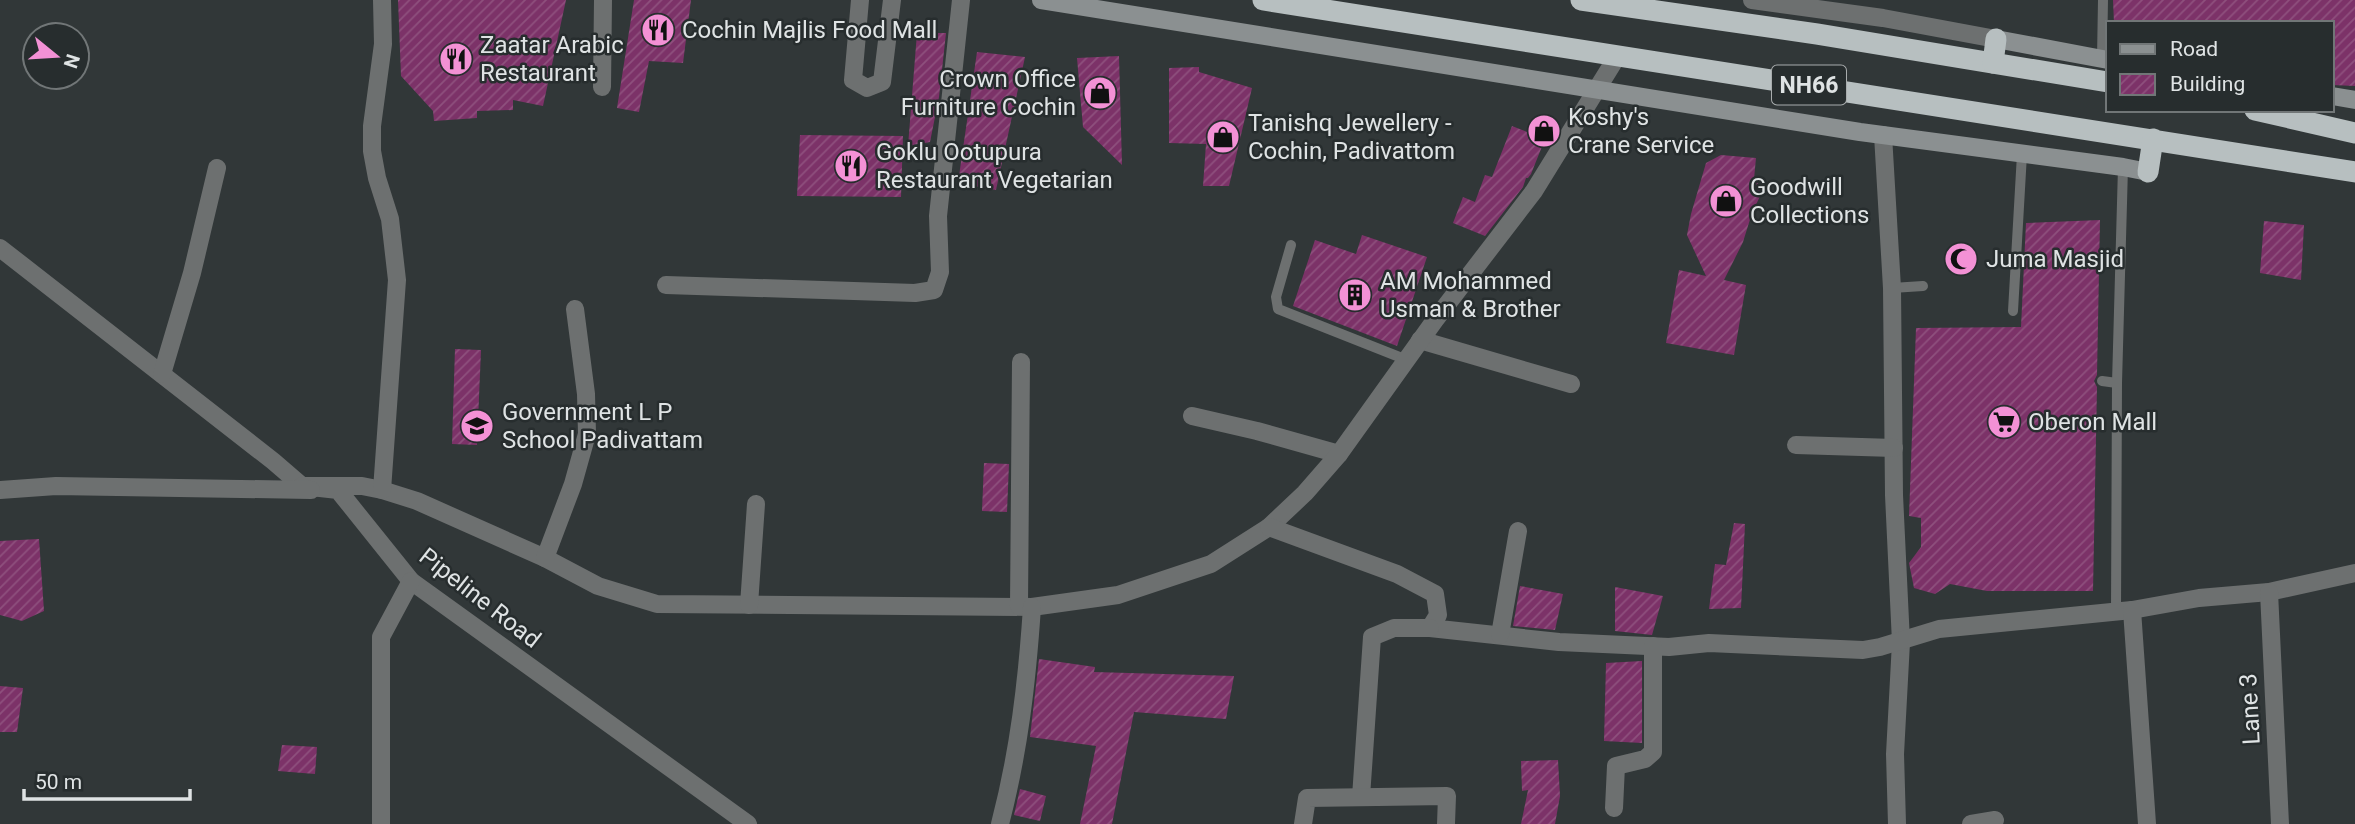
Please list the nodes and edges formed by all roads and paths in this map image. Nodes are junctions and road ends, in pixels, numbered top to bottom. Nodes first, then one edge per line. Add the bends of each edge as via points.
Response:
1 (382, 0) edge
2 (603, 0) edge
3 (860, 0) edge
4 (892, 0) edge
5 (961, 0) edge
6 (1041, 0) edge
7 (1263, 0) edge
8 (1581, 0) edge
9 (1752, 0) edge
10 (2103, 0) edge
11 (1295, 3) edge
12 (1882, 9) edge
13 (1996, 39) junction
14 (1618, 55) junction
15 (2105, 59) edge
16 (1993, 63) junction
17 (2106, 82) edge
18 (602, 87) dead end
19 (1600, 88) junction
20 (2334, 96) edge
21 (2355, 100) edge
22 (2264, 112) edge
23 (2355, 133) edge
24 (1883, 135) junction
25 (2153, 139) junction
26 (2022, 154) junction
27 (2123, 167) junction
28 (216, 168) dead end
29 (2148, 172) joint
30 (2355, 172) edge
31 (1292, 245) dead end
32 (0, 247) edge
33 (666, 285) dead end
34 (1923, 286) dead end
35 (1892, 288) junction
36 (575, 309) dead end
37 (2012, 311) dead end
38 (1420, 341) junction
39 (1407, 360) junction
40 (1020, 362) dead end
41 (162, 374) junction
42 (2102, 381) dead end
43 (2117, 383) junction
44 (1571, 384) dead end
45 (1192, 416) dead end
46 (1796, 445) dead end
47 (1894, 448) junction
48 (1339, 454) junction
49 (302, 486) junction
50 (0, 489) edge
51 (382, 489) junction
52 (338, 490) junction
53 (756, 504) dead end
54 (1269, 527) junction
55 (1518, 531) dead end
56 (545, 558) junction
57 (2355, 573) edge
58 (411, 581) junction
59 (2269, 592) junction
60 (749, 605) junction
61 (1025, 607) junction
62 (2124, 610) junction
63 (1430, 628) junction
64 (1500, 635) junction
65 (1900, 642) junction
66 (1653, 646) junction
67 (1362, 797) junction
68 (1614, 808) dead end
69 (1994, 820) dead end
70 (381, 824) edge
71 (748, 824) edge
72 (1000, 824) edge
73 (1303, 824) edge
74 (1446, 824) edge
75 (1897, 824) edge
76 (1971, 824) edge
77 (2147, 824) edge
78 (2280, 824) edge

1 - 51 street via 383,44 372,151 390,219 397,280
2 - 18 street
3 - 4 street via 853,80 867,88 882,82
5 - 33 street via 938,216 940,272 934,290
6 - 19 street
7 - 11 highway, NH66
8 - 16 highway, NH66
9 - 12 street
10 - 15 lane
11 - 14 highway, NH66
12 - 13 street
13 - 15 street
13 - 16 highway
14 - 19 street
14 - 25 highway, NH66
16 - 17 highway, NH66
19 - 24 street
19 - 38 street via 1534,191
20 - 21 street
22 - 23 highway
24 - 26 street
24 - 35 street
25 - 29 highway
25 - 30 highway, NH66
26 - 27 street
26 - 37 lane
27 - 29 street
27 - 43 lane
28 - 41 street
31 - 39 lane via 1276,297 1278,309
32 - 41 street
34 - 35 lane
35 - 47 street
36 - 56 street via 587,434
38 - 39 street
38 - 44 street
39 - 48 street
40 - 61 street
41 - 49 street
42 - 43 lane
43 - 62 lane
45 - 48 street
46 - 47 street
47 - 65 street
48 - 54 street
49 - 51 street
49 - 52 street
50 - 52 street
51 - 56 street
52 - 58 street, Pipeline Road
53 - 60 street
54 - 61 street via 1211,564 1118,595
54 - 63 street via 1397,574 1435,594 1438,615
55 - 64 street
56 - 60 street via 598,586 657,604
57 - 59 street
58 - 70 street via 381,637
58 - 71 street, Pipeline Road
59 - 62 street
59 - 78 street, Lane 3
60 - 61 street
61 - 72 street via 1026,694
62 - 65 street via 1939,629
62 - 77 street
63 - 64 street
63 - 67 street via 1394,628 1373,637
64 - 66 street
65 - 66 street via 1863,650 1709,643
65 - 75 street
66 - 68 street via 1653,752 1645,759 1616,766
67 - 73 street via 1307,797
67 - 74 street via 1447,796
69 - 76 street

